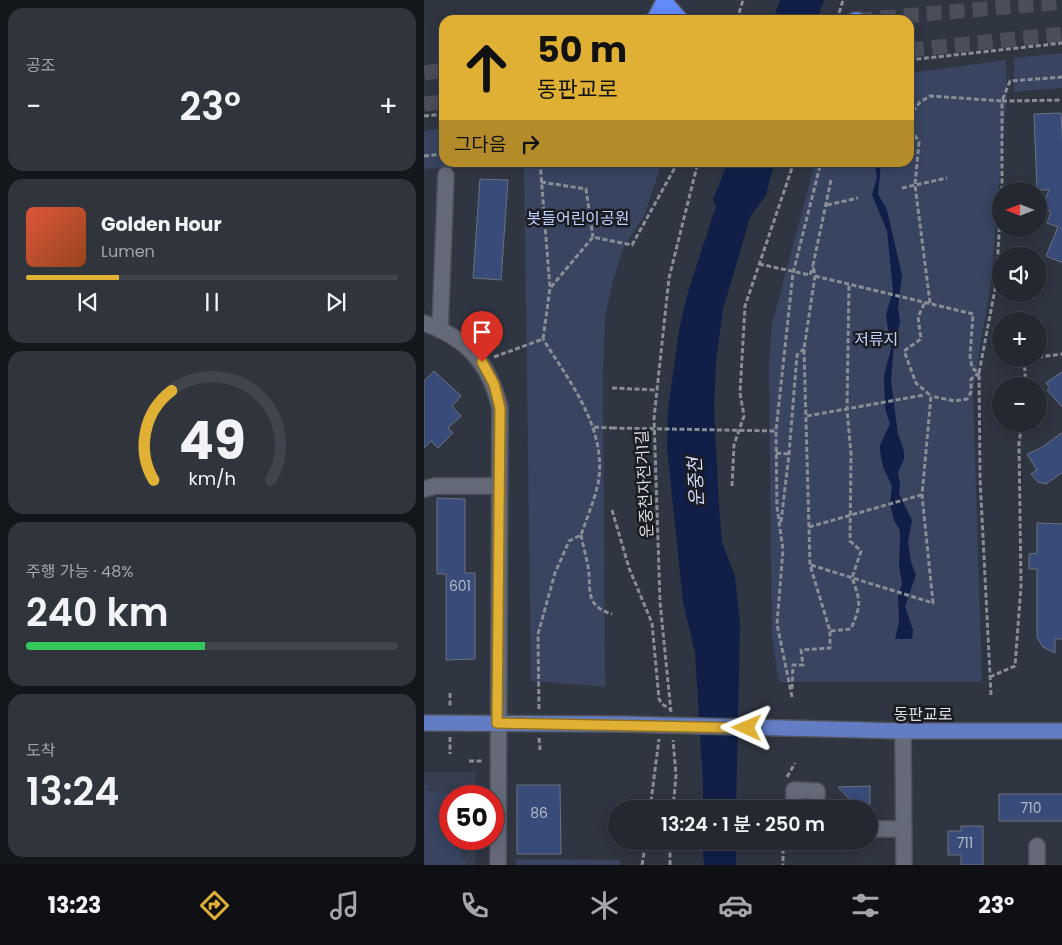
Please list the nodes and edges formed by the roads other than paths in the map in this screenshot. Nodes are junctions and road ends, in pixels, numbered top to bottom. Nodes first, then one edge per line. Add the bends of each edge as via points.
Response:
1 (664, 0) edge
2 (656, 15) edge
3 (677, 15) edge
4 (446, 175) dead end
5 (424, 323) edge
6 (440, 329) junction
7 (500, 486) junction
8 (424, 489) edge
9 (424, 723) edge
10 (497, 723) junction
11 (1062, 731) edge
12 (903, 732) junction
13 (794, 800) edge
14 (817, 800) edge
15 (878, 828) edge
16 (903, 829) junction
17 (1036, 846) dead end
18 (498, 865) edge
19 (904, 865) edge
20 (1037, 865) edge

1 - 2 highway
1 - 3 highway
4 - 6 street
5 - 6 street
6 - 7 street via 462,343 482,362 494,384 500,408
7 - 8 street via 435,486
7 - 10 street
9 - 10 main road
10 - 12 main road, 동판교로, bridge
10 - 18 street
11 - 12 main road, 동판교로
12 - 16 street
13 - 14 street via 794,790 817,791
15 - 16 street
16 - 19 street
17 - 20 street

